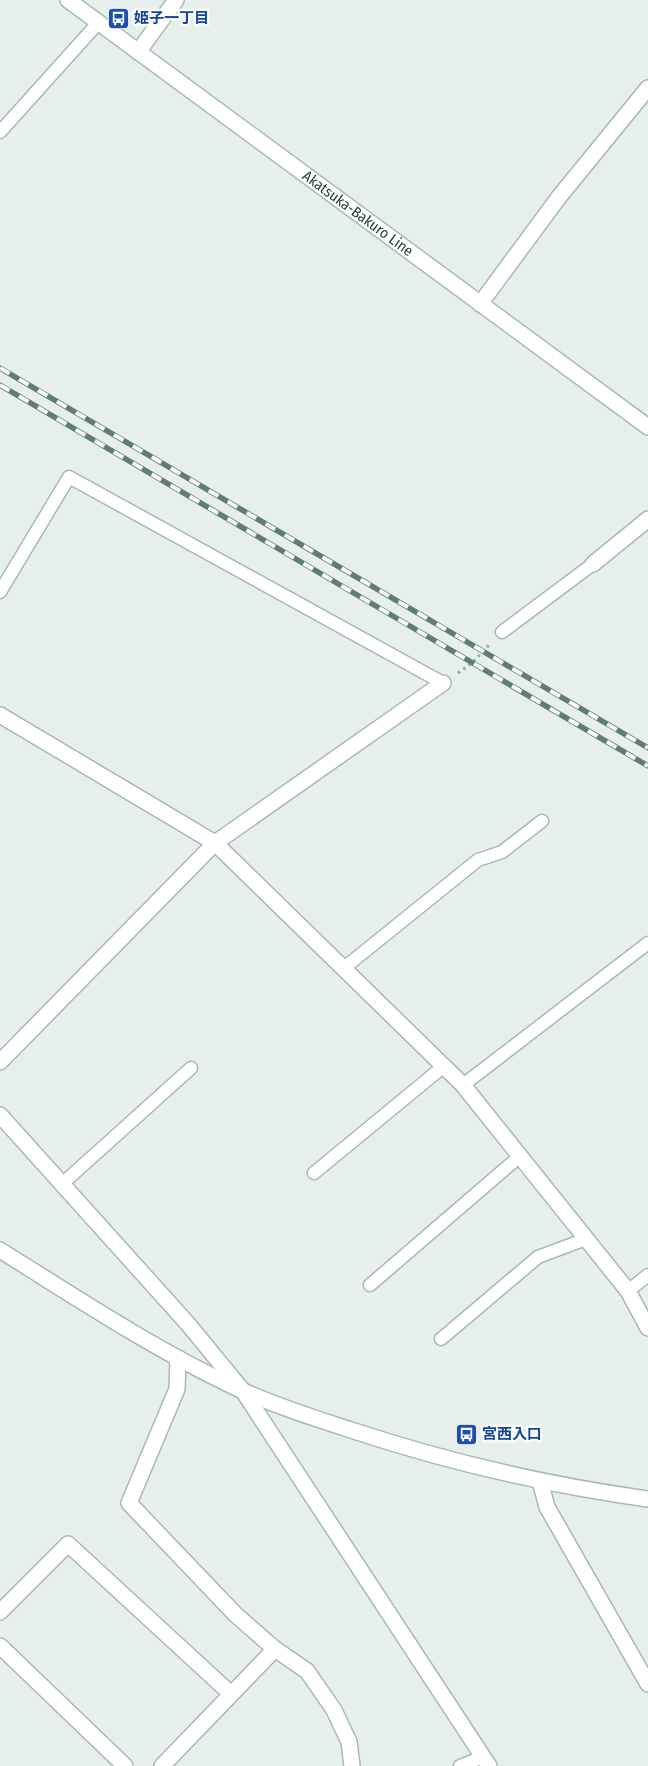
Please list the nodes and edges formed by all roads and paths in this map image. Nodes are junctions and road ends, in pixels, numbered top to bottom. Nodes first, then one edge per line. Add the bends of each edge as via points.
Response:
1 (68, 0) edge
2 (176, 0) edge
3 (98, 22) junction
4 (138, 52) junction
5 (648, 88) edge
6 (0, 132) edge
7 (480, 304) junction
8 (648, 426) edge
9 (648, 519) edge
10 (593, 564) joint
11 (0, 592) edge
12 (502, 632) joint
13 (443, 683) junction
14 (0, 715) edge
15 (542, 821) dead end
16 (215, 843) junction
17 (648, 943) edge
18 (344, 968) junction
19 (0, 1062) edge
20 (444, 1066) junction
21 (191, 1068) dead end
22 (463, 1085) junction
23 (0, 1115) edge
24 (520, 1156) junction
25 (314, 1173) dead end
26 (62, 1184) junction
27 (586, 1238) junction
28 (0, 1250) edge
29 (648, 1274) edge
30 (370, 1285) dead end
31 (628, 1291) junction
32 (648, 1328) edge
33 (441, 1339) dead end
34 (178, 1358) junction
35 (243, 1391) junction
36 (540, 1481) junction
37 (648, 1499) edge
38 (0, 1612) edge
39 (0, 1646) edge
40 (275, 1649) junction
41 (648, 1684) edge
42 (231, 1694) junction
43 (486, 1761) edge
44 (125, 1766) edge
45 (162, 1766) edge
46 (352, 1766) edge
47 (460, 1766) edge

1 - 3 street, Akatsuka-Bakuro Line
2 - 4 street
3 - 4 street, Akatsuka-Bakuro Line
3 - 6 lane
4 - 7 street, Akatsuka-Bakuro Line
5 - 7 street via 559,197
7 - 8 street, Akatsuka-Bakuro Line
9 - 10 street
10 - 12 lane
11 - 13 lane via 69,477
12 - 13 path via 472,662
13 - 16 street
14 - 16 street
15 - 18 lane via 502,852 478,860
16 - 18 street
16 - 19 street
17 - 22 lane
18 - 20 street
20 - 22 street
20 - 25 lane
21 - 26 lane
22 - 24 street
23 - 26 street
24 - 27 street
24 - 30 lane
26 - 35 street via 188,1324
27 - 31 street
27 - 33 lane via 538,1257
28 - 34 street
29 - 31 lane
31 - 32 street
34 - 35 street
34 - 40 street via 177,1389 129,1503 236,1615
35 - 36 street via 415,1452
35 - 43 street
36 - 37 street
36 - 41 street via 547,1507
38 - 42 street via 68,1544
39 - 44 street
40 - 42 street
40 - 46 street via 307,1671 320,1688 348,1742
42 - 45 street
43 - 47 lane

